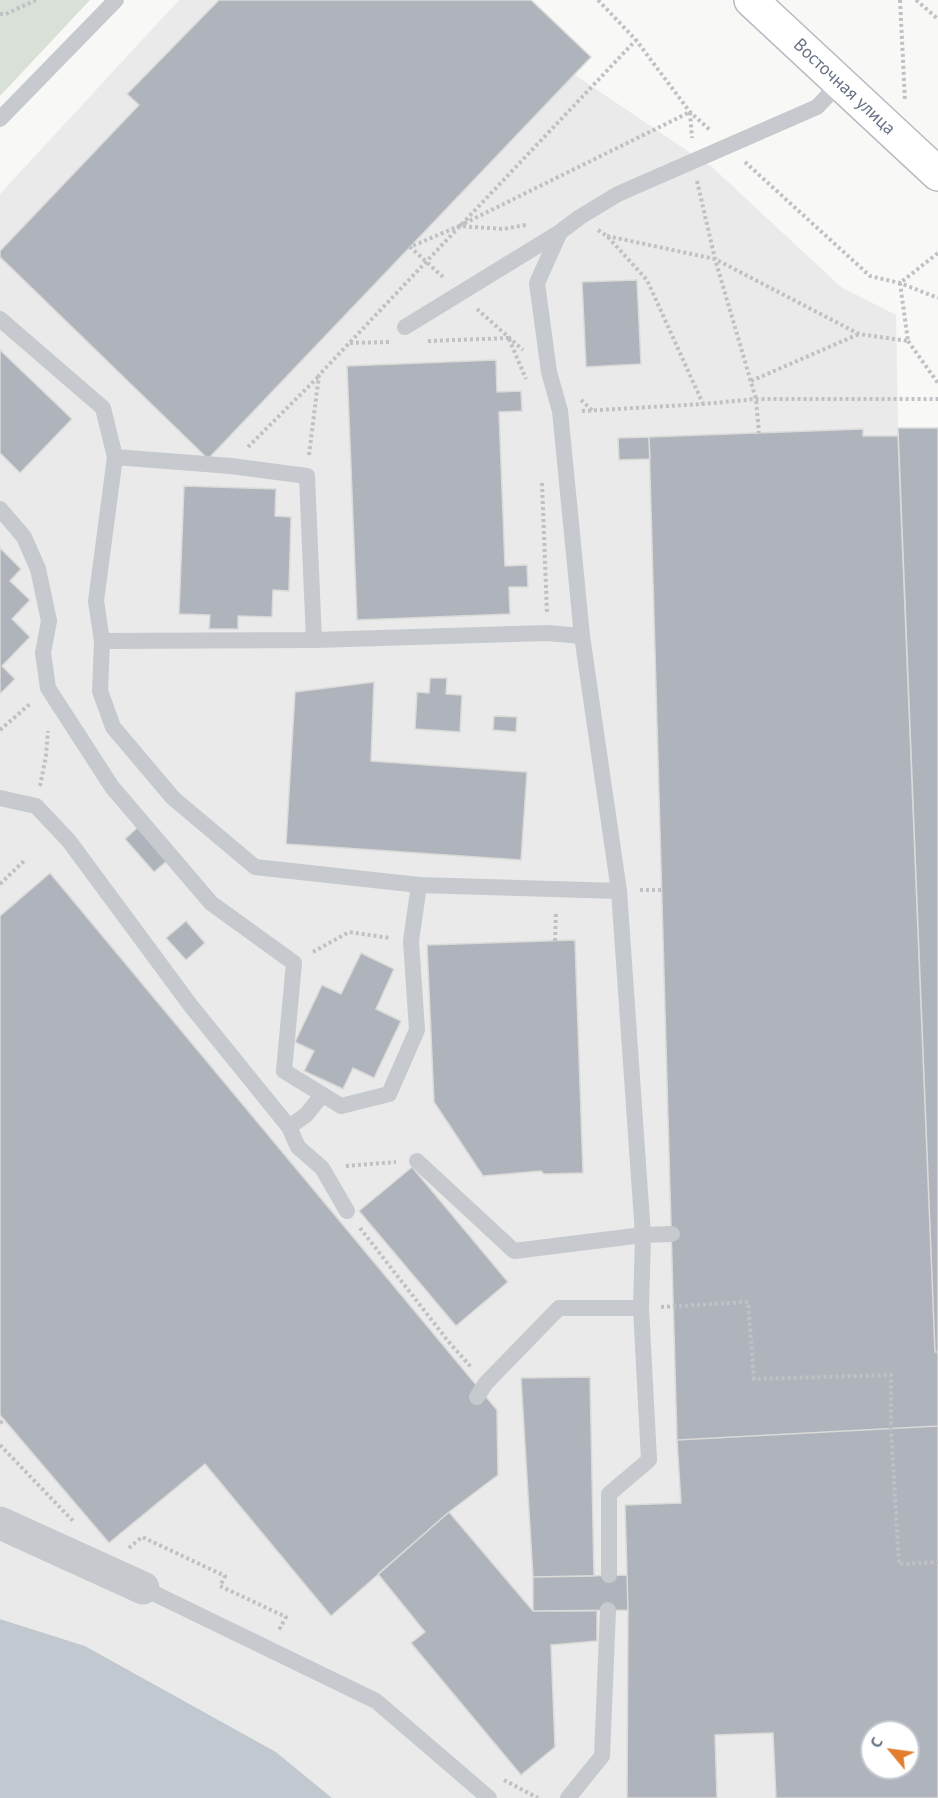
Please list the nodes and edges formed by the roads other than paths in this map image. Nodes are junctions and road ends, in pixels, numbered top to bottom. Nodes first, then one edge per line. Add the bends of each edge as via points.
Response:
1 (116, 0) edge
2 (751, 0) edge
3 (839, 84) junction
4 (0, 119) edge
5 (938, 174) edge
6 (560, 232) junction
7 (0, 319) edge
8 (405, 327) dead end
9 (115, 457) junction
10 (0, 509) edge
11 (582, 636) junction
12 (314, 640) junction
13 (102, 641) junction
14 (0, 798) edge
15 (419, 885) junction
16 (619, 891) junction
17 (322, 1095) junction
18 (289, 1127) junction
19 (417, 1161) road end
20 (347, 1211) road end
21 (672, 1234) dead end
22 (643, 1236) junction
23 (641, 1308) junction
24 (481, 1390) road end
25 (0, 1523) edge
26 (609, 1575) dead end
27 (143, 1588) joint
28 (608, 1610) dead end
29 (489, 1798) edge
30 (568, 1798) edge

1 - 4 lane
2 - 3 main road, Восточная улица
3 - 5 main road, Восточная улица
3 - 6 lane via 817,107 618,194
6 - 8 lane
6 - 11 lane via 537,283 549,372 560,411
7 - 9 lane via 103,408
9 - 12 lane via 231,465 307,476
9 - 13 lane via 96,601
10 - 17 lane via 24,537 38,569 49,621 43,652 48,688 112,787 212,903 294,963 284,1071
11 - 12 lane via 548,633
11 - 16 lane
12 - 13 lane
13 - 15 lane via 100,691 113,727 173,798 255,867
14 - 18 lane via 36,806 69,841 191,1006
15 - 16 lane
15 - 17 lane via 411,941 417,1030 389,1094 341,1106
16 - 22 lane
17 - 18 lane via 306,1115
18 - 20 lane via 298,1147 322,1168
19 - 22 lane via 514,1251
21 - 22 lane
22 - 23 lane
23 - 24 lane via 559,1308
23 - 26 lane via 649,1460 609,1494
25 - 27 street
27 - 29 lane via 376,1701
28 - 30 lane via 602,1755

